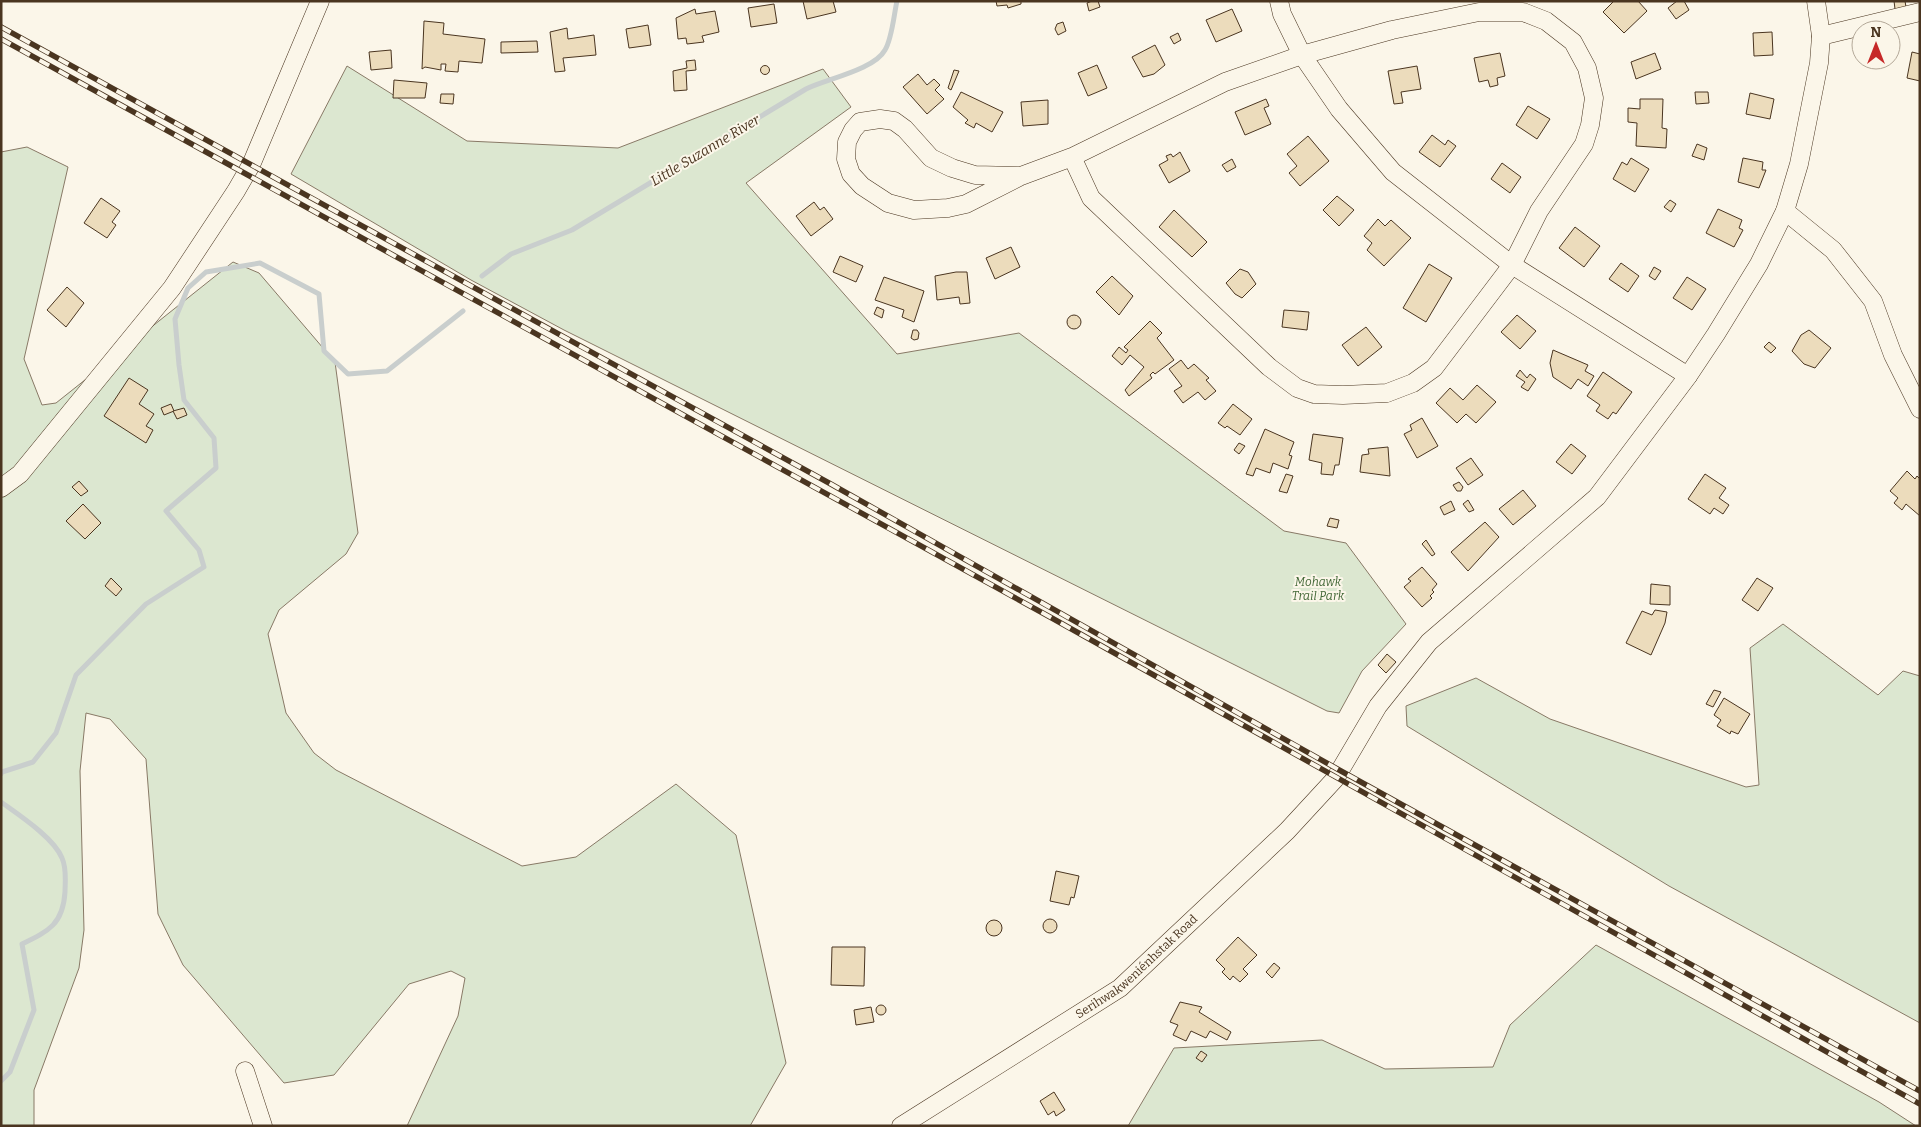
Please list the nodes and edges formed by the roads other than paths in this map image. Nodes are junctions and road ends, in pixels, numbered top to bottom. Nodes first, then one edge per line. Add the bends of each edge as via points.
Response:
1 (320, 1) edge
2 (1279, 1) edge
3 (1816, 1) edge
4 (1920, 12) edge
5 (1821, 36) junction
6 (1302, 55) junction
7 (1072, 157) junction
8 (1021, 176) junction
9 (1785, 211) junction
10 (1512, 265) junction
11 (1688, 376) junction
12 (1920, 409) edge
13 (1, 488) edge
14 (245, 1071) dead end
15 (263, 1126) edge
16 (901, 1126) edge

1 - 13 street via 251,165 236,191 172,288 20,474
2 - 6 street
3 - 5 street, Serihwakweniénhstak Road
4 - 5 street
5 - 9 street, Serihwakweniénhstak Road via 1819,63 1799,164
6 - 7 street via 1225,82
6 - 10 street via 1339,109 1393,172
6 - 10 street via 1392,30 1479,12 1523,12 1546,21 1573,42 1587,68 1594,98 1590,125 1584,144 1539,211
7 - 8 street
7 - 10 street via 1091,198 1269,367 1297,388 1314,394 1387,393 1413,383 1434,368
8 - 8 street via 975,175 952,168 931,158 894,121 860,122 847,142 846,159 851,174 862,186 888,203 914,210 966,204
9 - 11 street, Serihwakweniénhstak Road via 1759,264
9 - 12 street via 1833,250 1873,301 1893,355
10 - 11 street
11 - 16 street, Serihwakweniénhstak Road via 1597,497 1428,642 1378,706 1341,771 1287,831 1120,988
14 - 15 street

